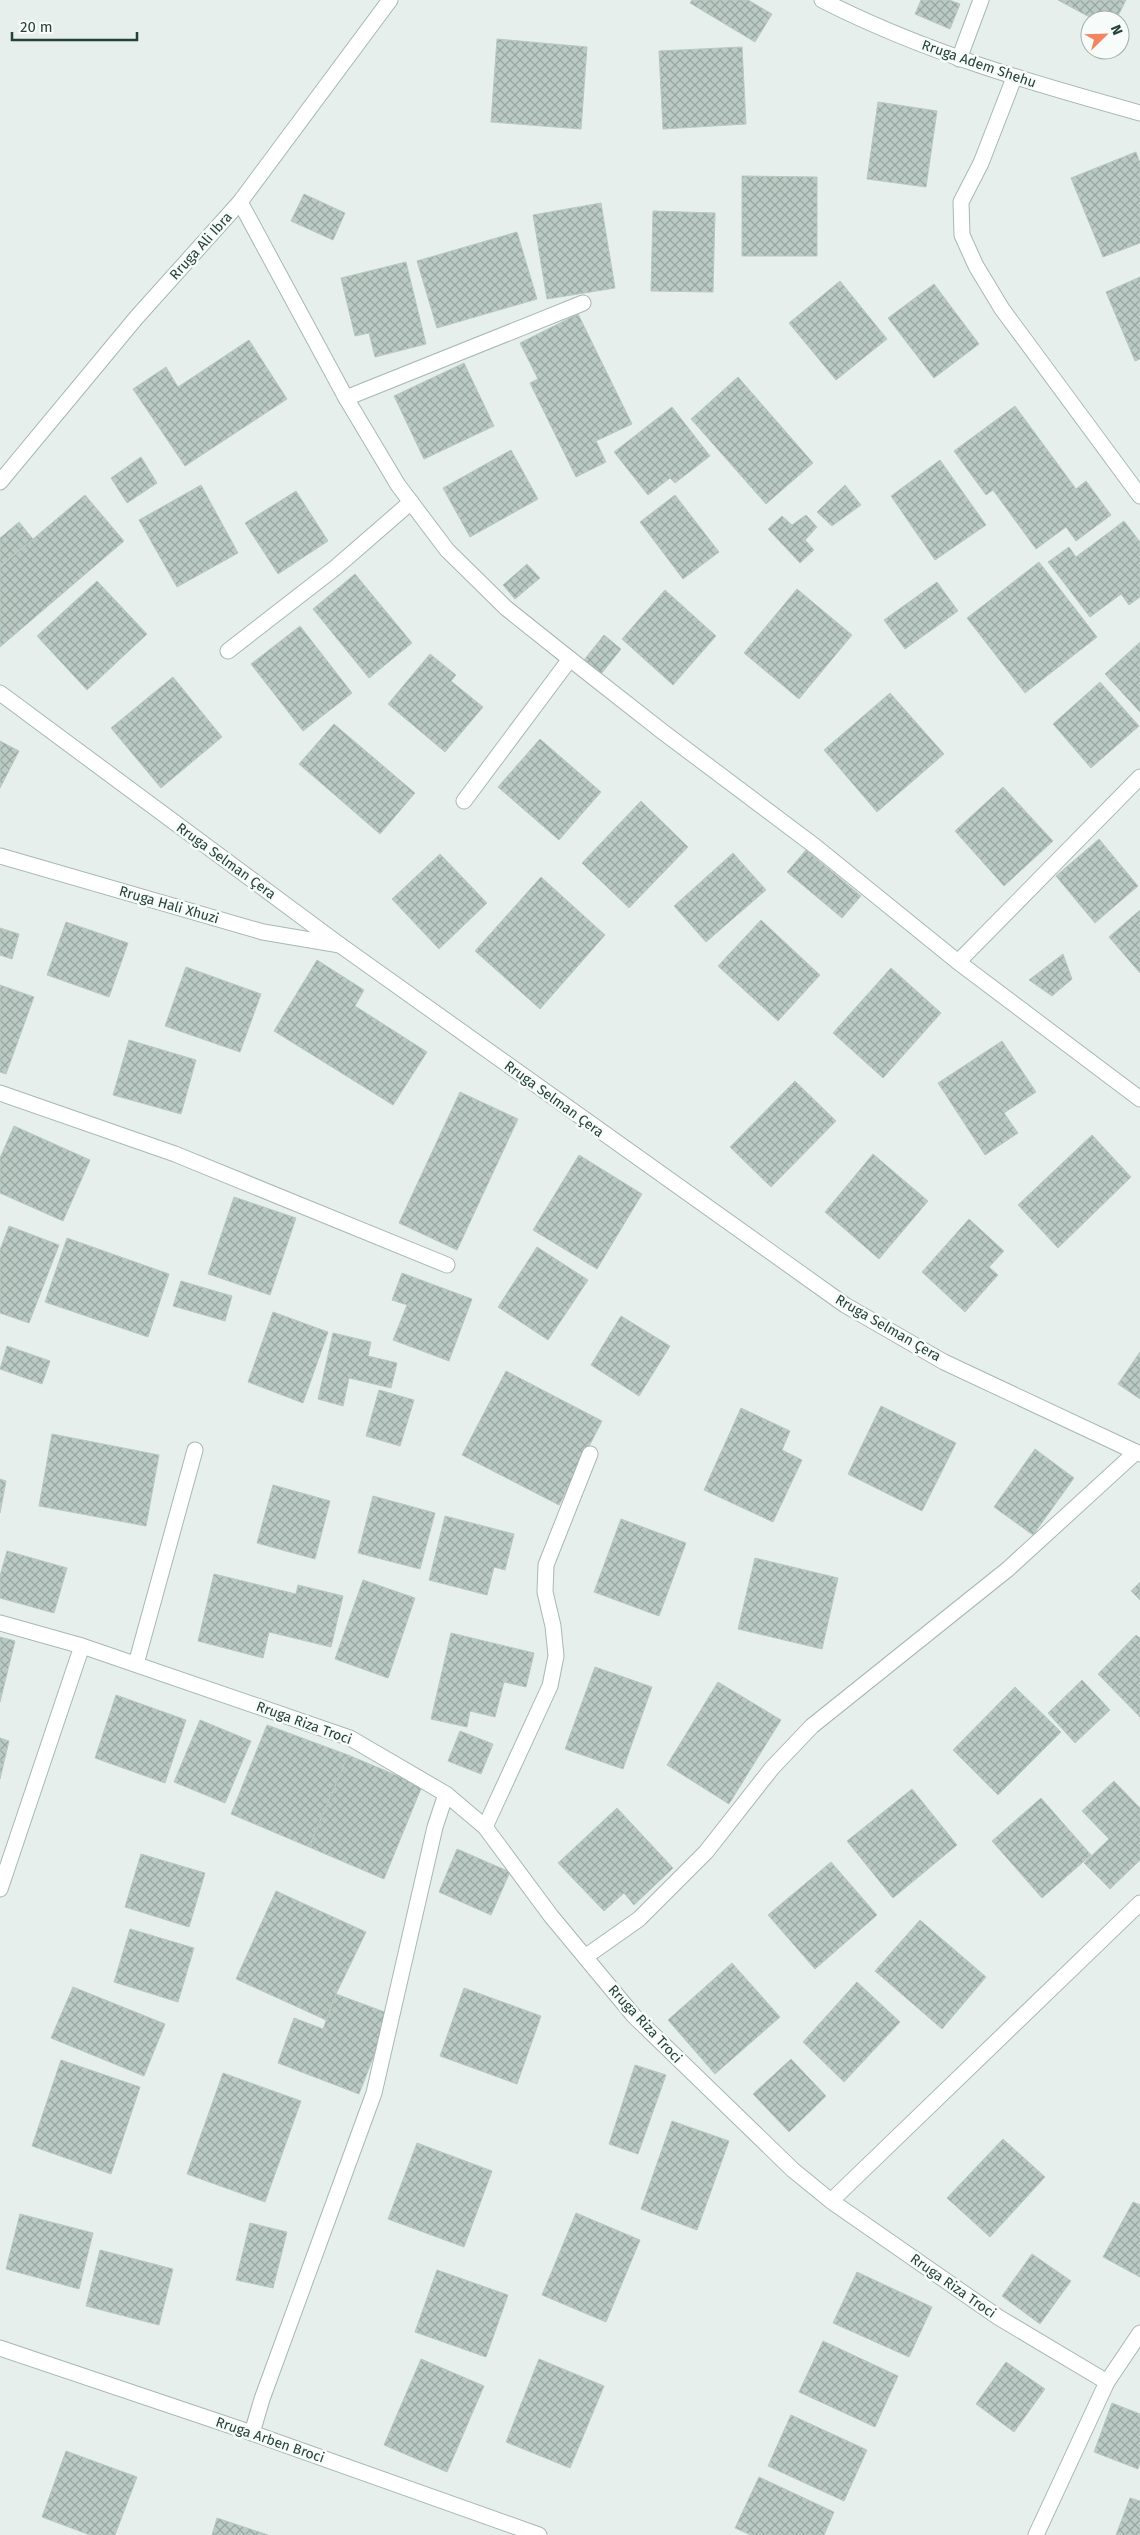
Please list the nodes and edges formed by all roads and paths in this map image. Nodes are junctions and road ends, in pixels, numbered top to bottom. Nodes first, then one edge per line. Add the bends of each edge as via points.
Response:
1 (390, 0) edge
2 (822, 0) edge
3 (981, 0) edge
4 (959, 60) junction
5 (1014, 78) junction
6 (1140, 113) edge
7 (240, 202) junction
8 (583, 303) dead end
9 (346, 398) junction
10 (0, 482) edge
11 (1140, 496) edge
12 (411, 502) junction
13 (228, 651) dead end
14 (570, 660) junction
15 (0, 693) edge
16 (1140, 777) edge
17 (464, 801) dead end
18 (0, 856) edge
19 (340, 945) junction
20 (958, 962) junction
21 (0, 1093) edge
22 (1140, 1099) edge
23 (447, 1265) dead end
24 (195, 1450) dead end
25 (1138, 1453) edge
26 (590, 1454) dead end
27 (0, 1622) edge
28 (82, 1646) junction
29 (136, 1664) junction
30 (446, 1794) junction
31 (485, 1827) junction
32 (0, 1889) edge
33 (1140, 1903) edge
34 (585, 1957) junction
35 (831, 2201) junction
36 (1140, 2333) edge
37 (0, 2348) edge
38 (1107, 2382) junction
39 (252, 2433) junction
40 (539, 2535) edge
41 (1036, 2535) edge

1 - 7 street, Rruga Ali Ibra
2 - 4 street, Rruga Adem Shehu
3 - 4 street
4 - 5 street, Rruga Adem Shehu
5 - 6 street, Rruga Adem Shehu
5 - 11 street via 962,202 962,235 1002,310
7 - 9 street
7 - 10 street, Rruga Ali Ibra via 136,318
8 - 9 street
9 - 12 street
12 - 13 street via 335,568
12 - 14 street via 454,557 506,608
14 - 17 street
14 - 20 street via 816,848
15 - 19 street, Rruga Selman Çera
16 - 20 street
18 - 19 street, Rruga Hali Xhuzi via 263,932
19 - 25 street, Rruga Selman Çera via 846,1306 944,1362
20 - 22 street
21 - 23 street via 175,1154
24 - 29 street
25 - 34 street via 1008,1569 812,1726 772,1768 706,1852 639,1919
26 - 31 street via 546,1565 544,1592 556,1656 550,1686
27 - 28 street, Rruga Riza Troci
28 - 29 street, Rruga Riza Troci
28 - 32 street
29 - 30 street, Rruga Riza Troci via 350,1738
30 - 31 street, Rruga Riza Troci
30 - 39 street via 435,1827 374,2093
31 - 34 street, Rruga Riza Troci
33 - 35 street
34 - 35 street, Rruga Riza Troci via 634,2016 779,2157
35 - 38 street, Rruga Riza Troci via 998,2318
36 - 38 street
37 - 39 street, Rruga Arben Broci
38 - 41 street
39 - 40 street, Rruga Arben Broci

